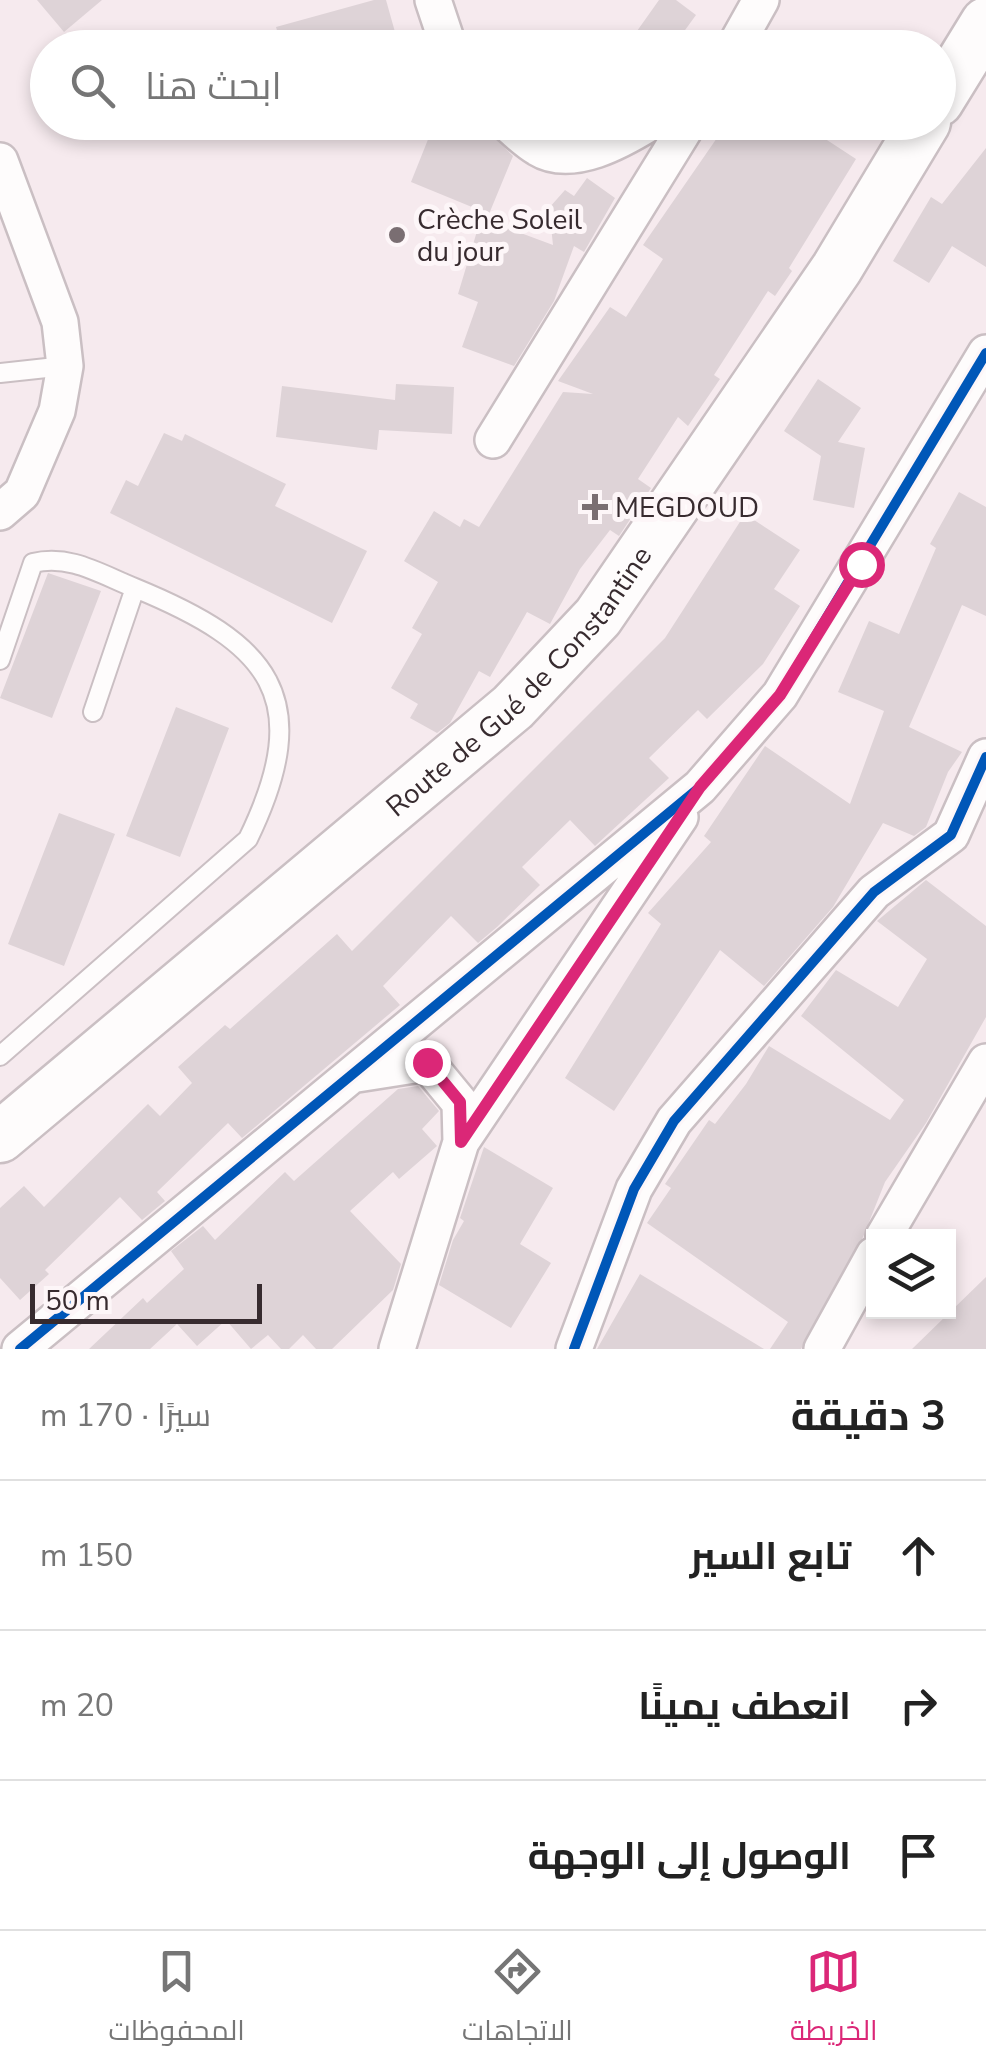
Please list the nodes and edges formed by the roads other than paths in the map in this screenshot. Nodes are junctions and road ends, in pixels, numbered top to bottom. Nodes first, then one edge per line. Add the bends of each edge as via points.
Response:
1 (762, 0) edge
2 (442, 2) edge
3 (986, 22) edge
4 (446, 30) edge
5 (744, 30) edge
6 (956, 71) edge
7 (528, 140) edge
8 (621, 140) edge
9 (677, 140) edge
10 (914, 140) edge
11 (0, 161) edge
12 (986, 354) edge
13 (66, 366) junction
14 (0, 373) edge
15 (493, 440) dead end
16 (0, 512) edge
17 (135, 588) junction
18 (0, 660) edge
19 (93, 712) dead end
20 (986, 757) edge
21 (700, 787) junction
22 (0, 1056) edge
23 (986, 1062) edge
24 (353, 1075) junction
25 (0, 1138) edge
26 (461, 1142) junction
27 (888, 1229) edge
28 (866, 1269) edge
29 (20, 1349) edge
30 (397, 1349) edge
31 (574, 1349) edge
32 (822, 1349) edge

1 - 5 street
2 - 4 street
3 - 6 main road
7 - 8 street via 541,151 576,154
9 - 15 street
10 - 25 main road, Route de Gué de Constantine via 826,284 598,617 558,664
11 - 13 street via 60,322
12 - 21 street via 780,695
13 - 14 lane
13 - 16 street via 57,411 22,493
17 - 18 lane via 58,556 33,563
17 - 19 lane
17 - 22 lane via 189,610 233,640 278,697 281,729 261,813 248,839
20 - 31 street via 951,835 874,892 674,1120 634,1189
21 - 24 street
21 - 26 street
23 - 27 street
24 - 26 street via 427,1062 460,1102
24 - 29 street
26 - 30 street
28 - 32 street

